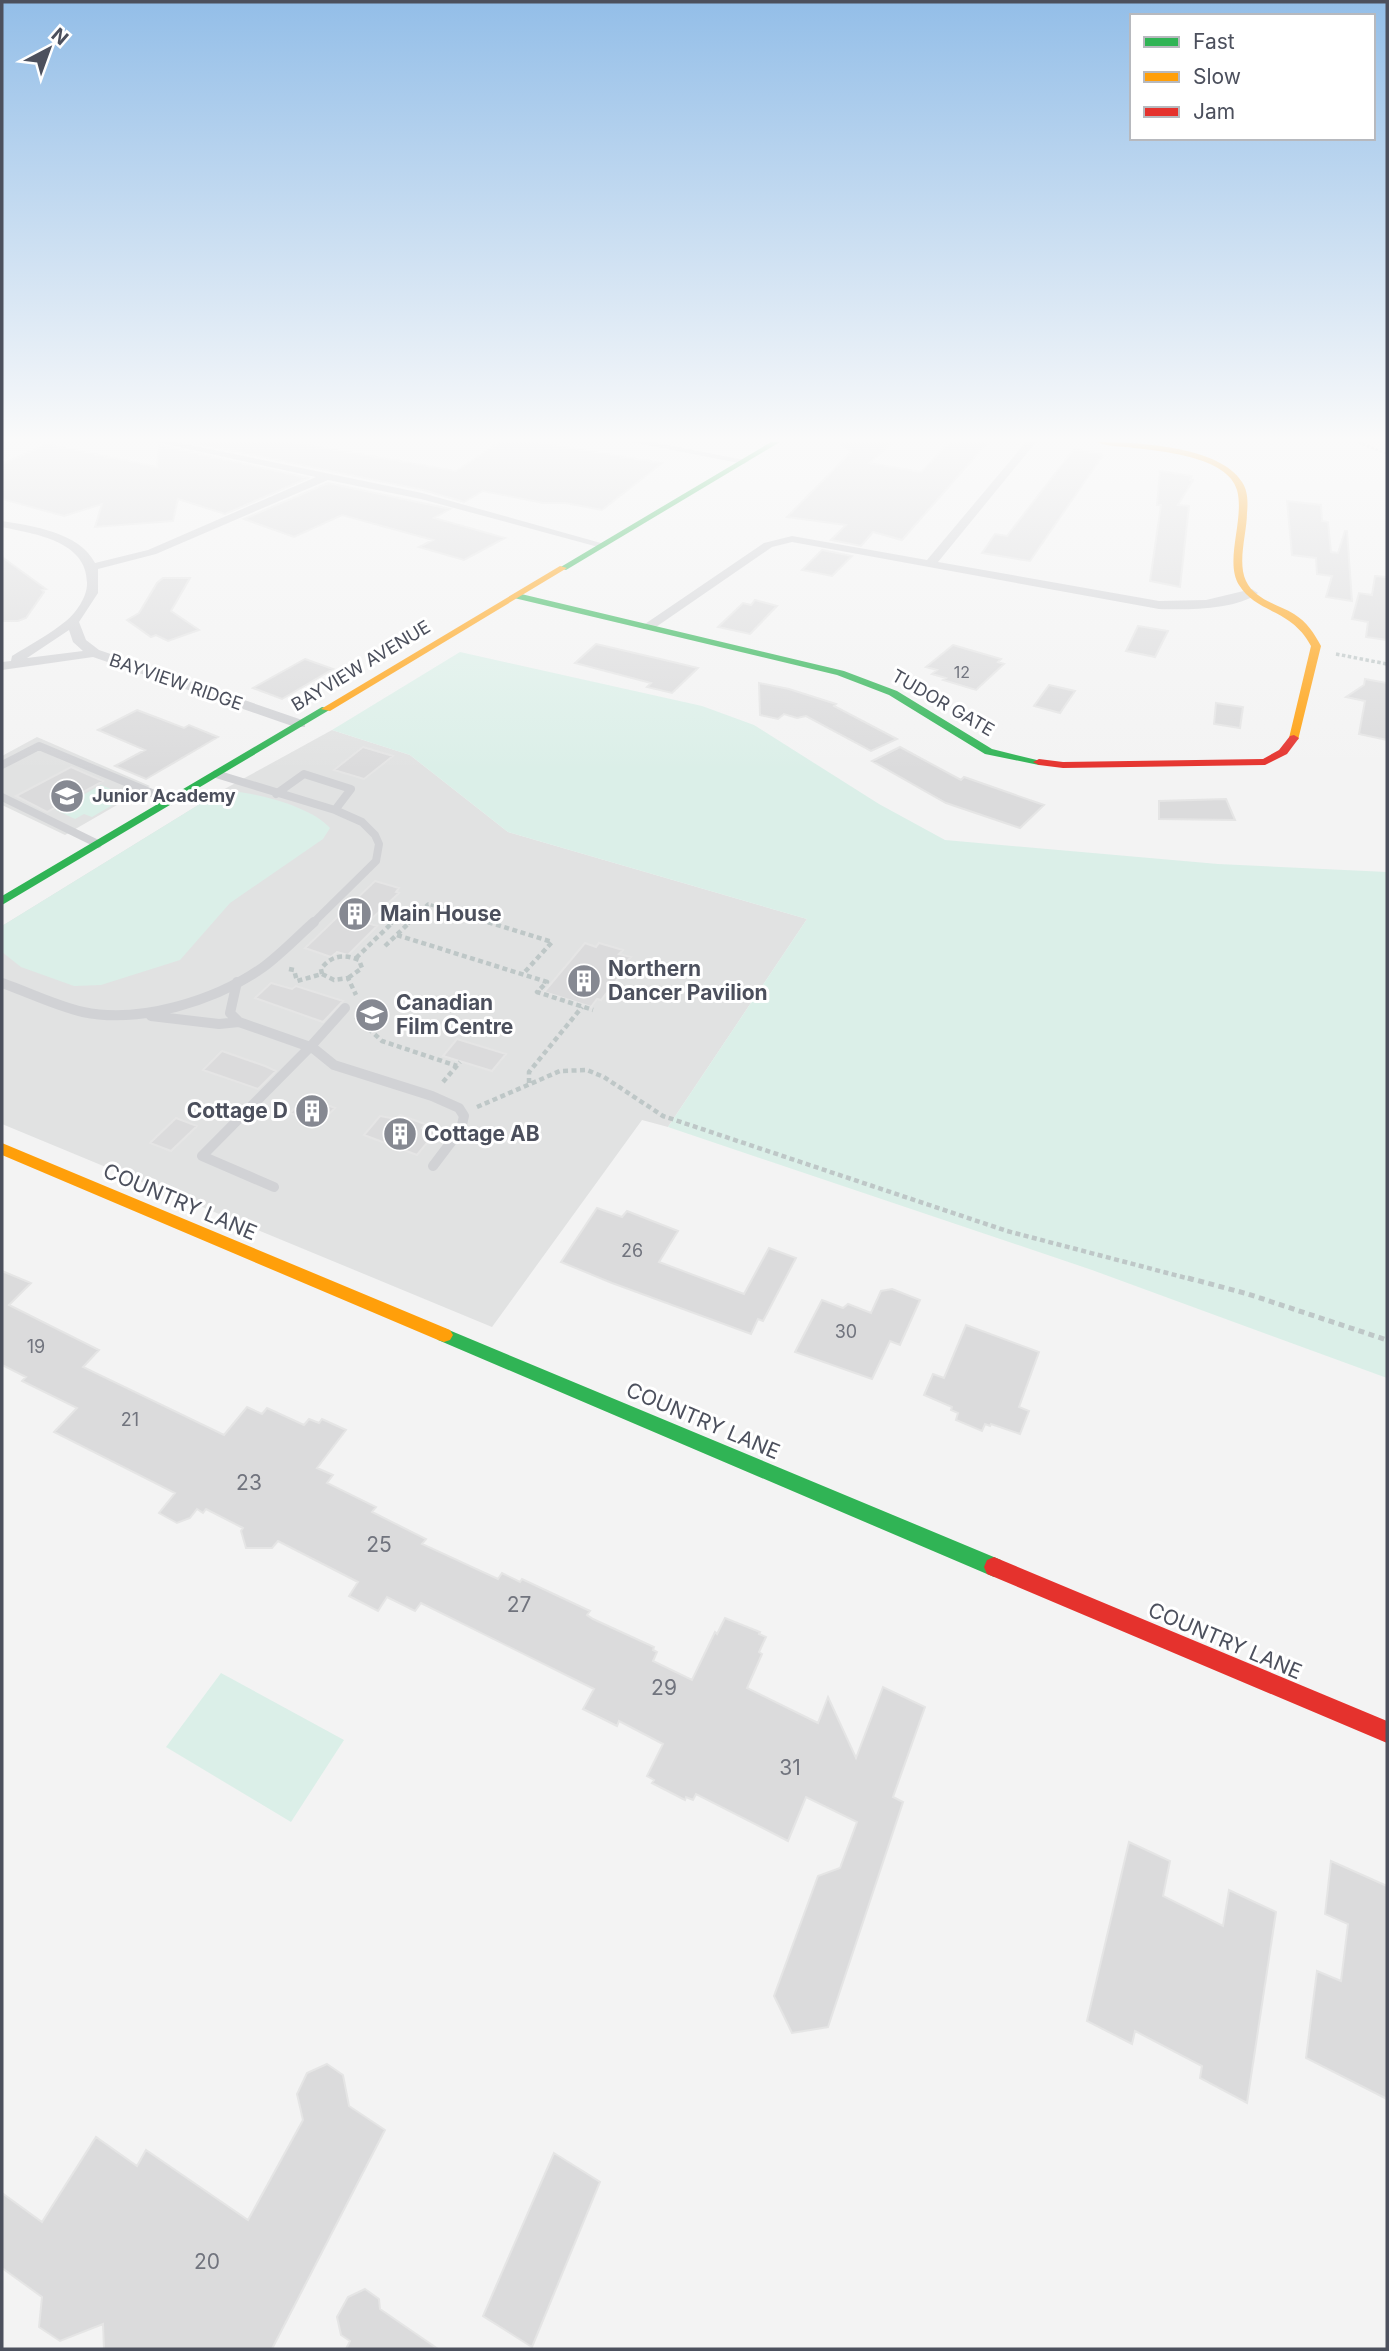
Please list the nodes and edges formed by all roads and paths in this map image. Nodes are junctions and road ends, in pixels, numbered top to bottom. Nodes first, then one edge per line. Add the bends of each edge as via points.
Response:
1 (82, 552) edge
2 (153, 552) edge
3 (591, 552) edge
4 (757, 552) edge
5 (874, 552) edge
6 (940, 552) edge
7 (1239, 552) edge
8 (931, 562) junction
9 (92, 567) junction
10 (1252, 593) junction
11 (517, 596) junction
12 (73, 622) junction
13 (648, 626) junction
14 (1315, 650) junction
15 (94, 653) junction
16 (1387, 664) edge
17 (6, 665) edge
18 (300, 724) junction
19 (2, 765) edge
20 (216, 774) junction
21 (276, 794) junction
22 (2, 797) edge
23 (171, 800) junction
24 (335, 810) junction
25 (98, 844) junction
26 (2, 901) edge
27 (413, 919) junction
28 (397, 935) junction
29 (385, 946) dead end
30 (356, 958) junction
31 (268, 962) junction
32 (322, 974) junction
33 (523, 974) junction
34 (348, 978) junction
35 (237, 982) junction
36 (2, 983) edge
37 (582, 1007) junction
38 (344, 1010) junction
39 (593, 1010) dead end
40 (142, 1015) junction
41 (239, 1022) junction
42 (313, 1048) junction
43 (529, 1083) junction
44 (432, 1096) junction
45 (459, 1108) junction
46 (2, 1149) edge
47 (433, 1166) dead end
48 (274, 1187) dead end
49 (1387, 1340) edge
50 (1387, 1732) edge

1 - 9 street
2 - 9 street
3 - 11 street, BAYVIEW AVENUE
4 - 13 street
5 - 8 street
6 - 8 street
7 - 10 street via 1243,584
8 - 10 street via 1159,605 1221,604
9 - 12 street via 93,591
10 - 14 street via 1301,621 1312,635
11 - 13 street, TUDOR GATE
11 - 18 street, BAYVIEW AVENUE
12 - 15 street via 80,642
12 - 17 street, BAYVIEW RIDGE
13 - 14 street, TUDOR GATE via 840,673 893,693 989,752 1063,765 1265,762 1279,756 1296,735
14 - 16 path
15 - 17 street, BAYVIEW RIDGE
15 - 18 street, BAYVIEW RIDGE
18 - 20 street, BAYVIEW AVENUE
19 - 23 lane via 39,746
20 - 21 lane
20 - 23 street, BAYVIEW AVENUE
21 - 24 lane
21 - 24 lane via 304,774 351,789
22 - 25 lane
23 - 25 street, BAYVIEW AVENUE
24 - 31 lane via 362,822 375,835 380,851 376,862
25 - 26 street, BAYVIEW AVENUE
27 - 28 path
27 - 30 path via 400,915
27 - 33 path via 428,904 552,942
28 - 29 path
28 - 33 path
30 - 32 path via 336,956 323,965
30 - 34 path via 362,968
31 - 32 path via 294,970 297,981
31 - 35 lane
32 - 34 path via 334,980
33 - 37 path via 547,982 537,992
34 - 38 path via 356,995
35 - 40 lane
35 - 41 lane via 230,1013
36 - 40 lane via 82,1012
37 - 39 path
37 - 43 path via 529,1072
38 - 42 lane
38 - 44 path via 382,1041 458,1064
40 - 41 lane
41 - 42 lane
42 - 44 lane via 334,1065
42 - 48 lane via 202,1156
43 - 45 path via 478,1107
43 - 49 path via 560,1071 587,1070 663,1116 1007,1231 1248,1294
44 - 45 lane
45 - 47 lane via 464,1116 461,1129
46 - 50 street, COUNTRY LANE

